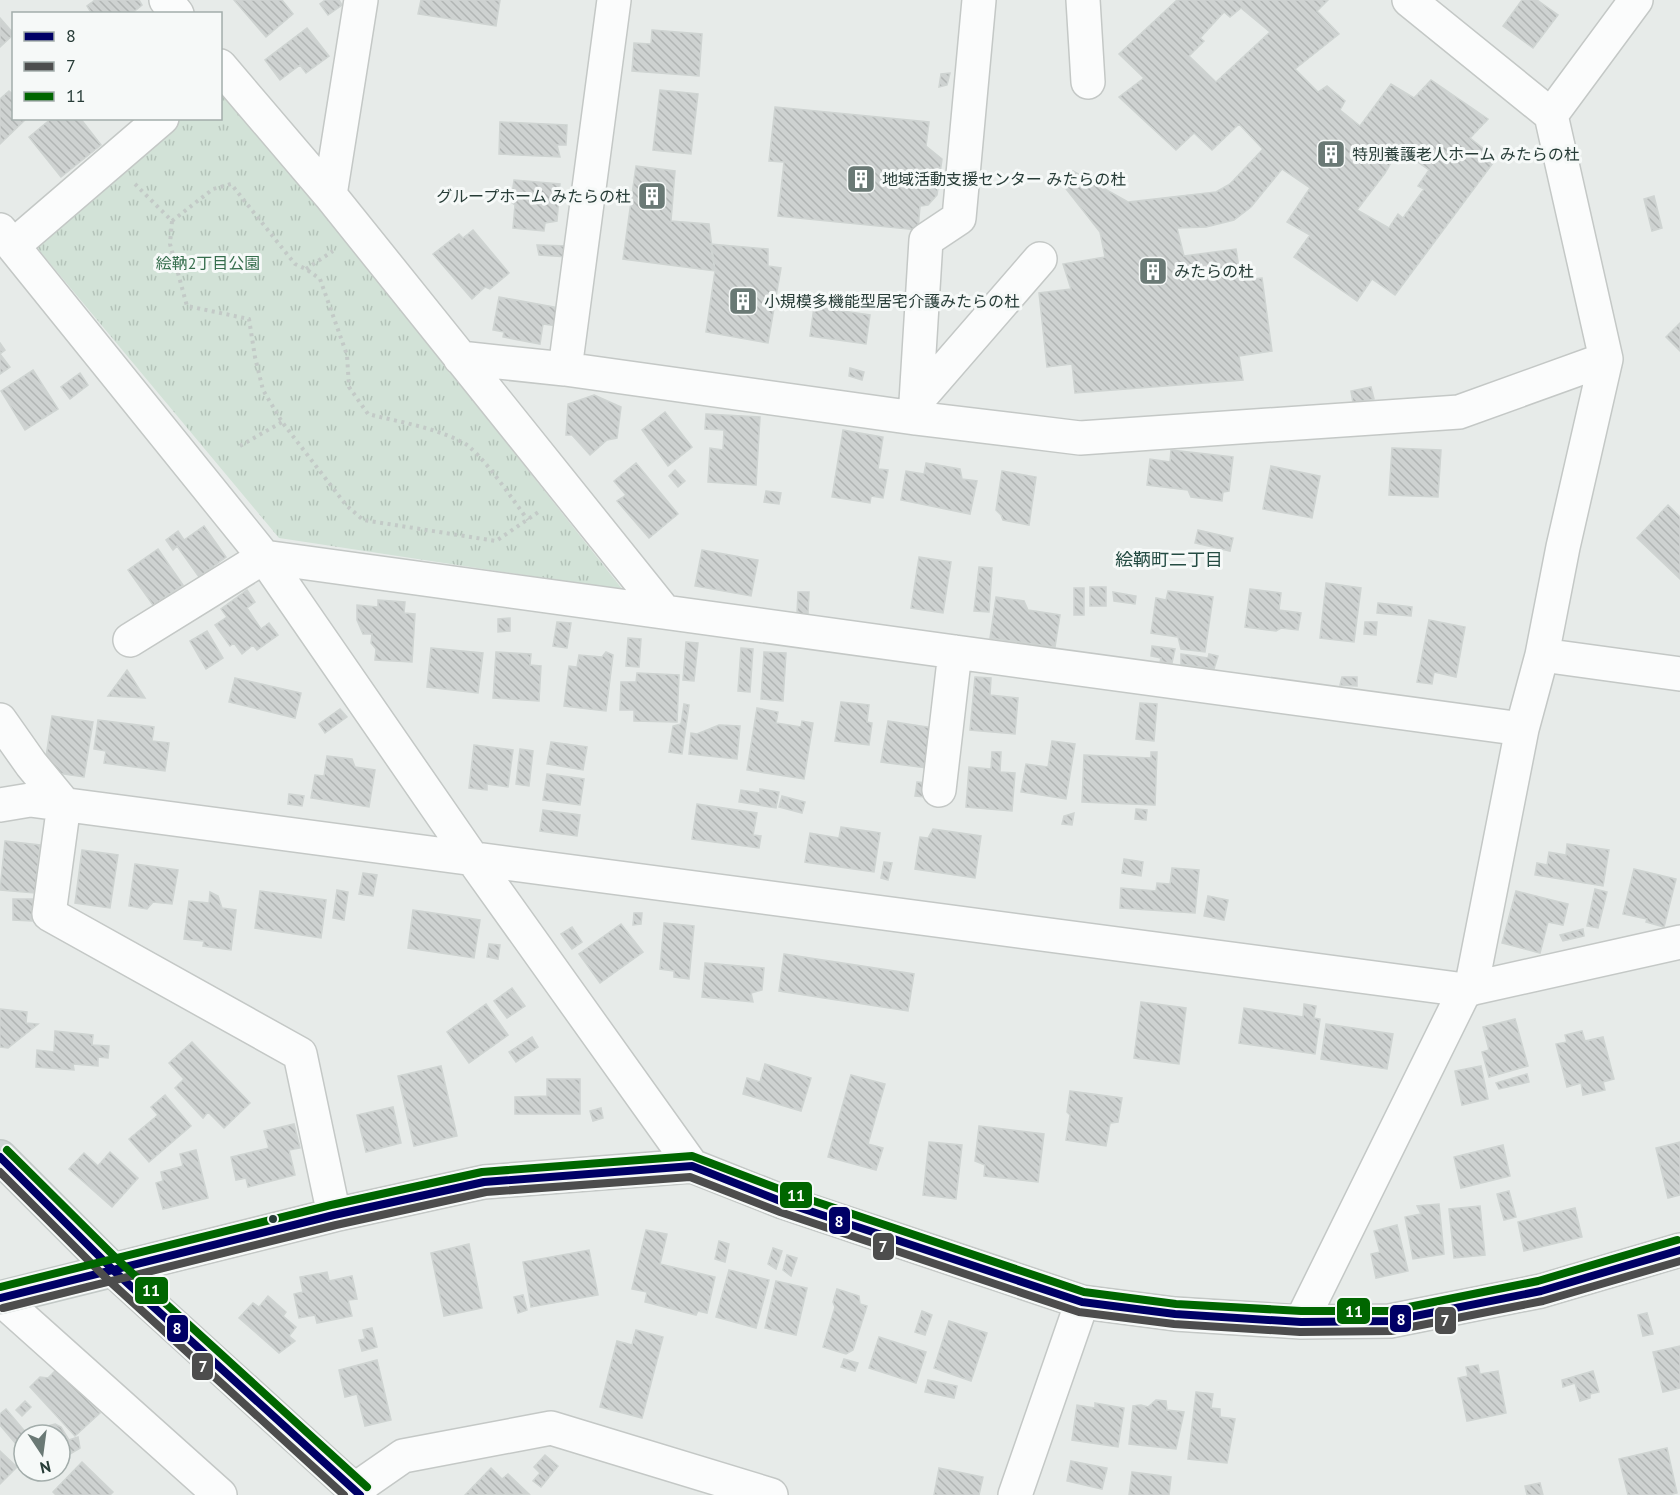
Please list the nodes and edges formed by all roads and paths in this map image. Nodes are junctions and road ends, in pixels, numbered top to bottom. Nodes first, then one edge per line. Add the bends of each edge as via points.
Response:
1 (166, 0) edge
2 (361, 0) edge
3 (614, 0) edge
4 (979, 0) edge
5 (1083, 0) edge
6 (1410, 0) edge
7 (1636, 0) edge
8 (175, 12) edge
9 (222, 68) edge
10 (1088, 82) dead end
11 (1551, 116) junction
12 (159, 120) edge
13 (132, 182) dead end
14 (330, 195) junction
15 (172, 221) junction
16 (7, 238) edge
17 (334, 250) dead end
18 (1040, 259) dead end
19 (306, 269) junction
20 (460, 358) junction
21 (1606, 359) junction
22 (565, 369) junction
23 (915, 410) junction
24 (282, 422) junction
25 (240, 446) dead end
26 (543, 509) dead end
27 (528, 520) junction
28 (264, 556) junction
29 (664, 610) junction
30 (130, 640) dead end
31 (955, 652) junction
32 (1542, 655) junction
33 (1680, 674) edge
34 (0, 720) edge
35 (1522, 729) junction
36 (939, 790) dead end
37 (64, 804) junction
38 (0, 805) edge
39 (472, 858) junction
40 (1680, 942) edge
41 (1468, 990) junction
42 (0, 1157) edge
43 (692, 1166) junction
44 (334, 1215) junction
45 (1680, 1250) edge
46 (113, 1270) junction
47 (0, 1298) edge
48 (1082, 1302) junction
49 (1301, 1322) junction
50 (357, 1492) edge
51 (220, 1495) edge
52 (771, 1495) edge
53 (1015, 1495) edge

1 - 8 street
2 - 14 street
3 - 22 street
4 - 23 street via 958,218 926,240
5 - 10 street
6 - 11 street
7 - 11 street
9 - 14 street
11 - 21 street
12 - 16 street
13 - 15 path
14 - 20 street
15 - 19 path via 213,189 231,184 295,264
15 - 24 path via 170,244 187,306 249,319 263,390
16 - 28 street
17 - 19 path
18 - 23 street
19 - 27 path via 320,279 347,355 350,387 368,414 463,442 477,454
20 - 22 street
20 - 29 street
21 - 23 street via 1459,412 1080,438
21 - 32 street
22 - 23 street
24 - 25 path
24 - 27 path via 346,505 363,520 496,541
26 - 27 path
28 - 29 street
28 - 30 street
28 - 39 street
29 - 31 street
31 - 35 street
31 - 36 street
32 - 33 street
32 - 35 street
34 - 37 street
35 - 41 street
37 - 38 street via 30,800
37 - 39 street
37 - 44 street via 49,914 300,1054
39 - 41 street
39 - 43 street
40 - 41 street
41 - 49 street
42 - 46 main road
43 - 44 street via 484,1182
43 - 48 street via 783,1202
44 - 46 street
45 - 49 street via 1541,1291 1390,1321
46 - 47 main road
46 - 50 street
47 - 51 street
48 - 49 street via 1175,1314
48 - 53 street
50 - 52 street via 403,1456 551,1428

